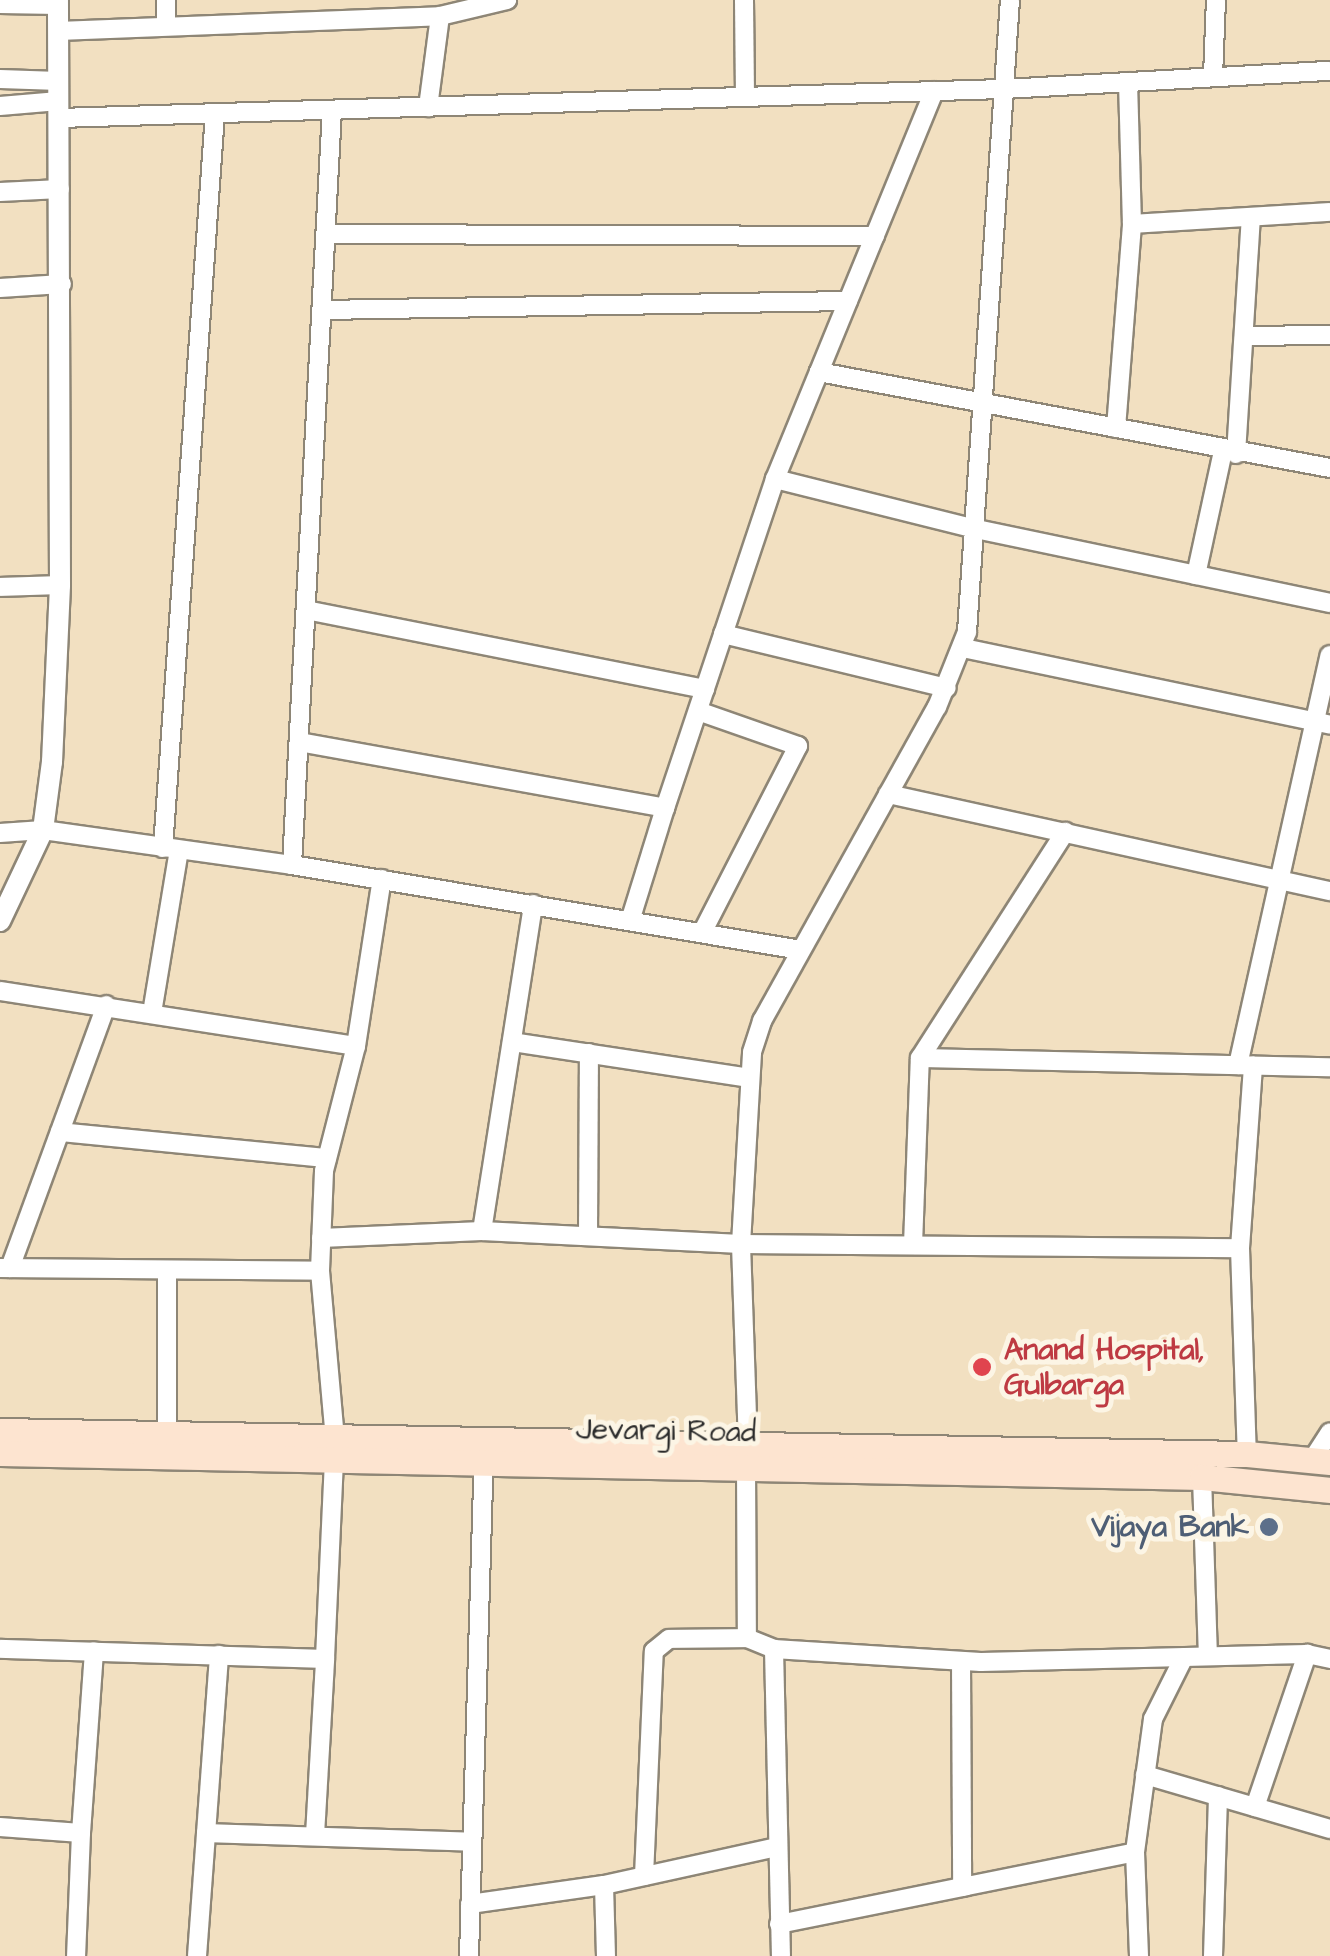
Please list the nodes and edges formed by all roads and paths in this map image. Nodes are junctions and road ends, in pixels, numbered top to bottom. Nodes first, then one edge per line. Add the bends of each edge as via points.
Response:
1 (166, 0) edge
2 (507, 0) edge
3 (744, 0) edge
4 (1010, 0) edge
5 (1216, 0) edge
6 (58, 3) edge
7 (0, 4) edge
8 (350, 9) edge
9 (440, 16) junction
10 (166, 26) junction
11 (58, 31) junction
12 (1330, 70) edge
13 (1212, 77) junction
14 (0, 80) edge
15 (1128, 82) junction
16 (1004, 88) junction
17 (934, 90) junction
18 (745, 97) junction
19 (59, 100) junction
20 (0, 106) edge
21 (428, 107) junction
22 (332, 110) junction
23 (215, 113) junction
24 (60, 189) junction
25 (0, 192) edge
26 (1330, 212) edge
27 (1252, 217) junction
28 (1132, 224) junction
29 (326, 234) junction
30 (875, 236) junction
31 (62, 284) junction
32 (0, 288) edge
33 (848, 301) junction
34 (322, 310) junction
35 (1330, 335) edge
36 (1244, 336) junction
37 (819, 372) junction
38 (984, 400) junction
39 (1116, 428) junction
40 (1230, 452) junction
41 (1330, 468) edge
42 (775, 479) junction
43 (976, 530) junction
44 (1196, 575) junction
45 (60, 585) junction
46 (0, 587) edge
47 (1330, 603) edge
48 (306, 610) junction
49 (723, 634) junction
50 (962, 648) junction
51 (1330, 654) edge
52 (705, 688) junction
53 (946, 688) junction
54 (698, 710) junction
55 (1322, 723) edge
56 (299, 742) junction
57 (888, 794) junction
58 (665, 808) junction
59 (43, 830) junction
60 (1065, 832) junction
61 (0, 833) edge
62 (171, 849) junction
63 (292, 865) junction
64 (382, 879) junction
65 (1282, 882) junction
66 (1330, 891) edge
67 (533, 904) junction
68 (630, 921) junction
69 (0, 922) edge
70 (702, 933) junction
71 (801, 950) junction
72 (0, 991) edge
73 (106, 1006) junction
74 (152, 1013) junction
75 (512, 1042) junction
76 (356, 1046) junction
77 (589, 1053) junction
78 (920, 1058) junction
79 (1246, 1065) junction
80 (1330, 1067) edge
81 (748, 1078) junction
82 (60, 1132) junction
83 (327, 1158) junction
84 (482, 1230) junction
85 (588, 1236) junction
86 (321, 1238) junction
87 (742, 1244) junction
88 (914, 1245) junction
89 (1240, 1248) junction
90 (5, 1268) edge
91 (167, 1270) junction
92 (320, 1271) junction
93 (0, 1431) edge
94 (1330, 1432) edge
95 (167, 1436) junction
96 (335, 1450) junction
97 (0, 1453) edge
98 (1247, 1454) junction
99 (747, 1455) junction
100 (484, 1460) junction
101 (1321, 1461) edge
102 (1202, 1477) junction
103 (1330, 1490) edge
104 (747, 1638) junction
105 (0, 1649) edge
106 (774, 1649) junction
107 (94, 1652) junction
108 (1307, 1654) junction
109 (219, 1655) junction
110 (1208, 1656) junction
111 (1184, 1657) junction
112 (325, 1658) junction
113 (1330, 1659) edge
114 (961, 1661) junction
115 (1146, 1775) junction
116 (1218, 1796) junction
117 (1255, 1807) junction
118 (0, 1826) edge
119 (1330, 1829) edge
120 (81, 1832) junction
121 (206, 1834) junction
122 (315, 1836) junction
123 (472, 1842) junction
124 (778, 1847) junction
125 (1135, 1852) junction
126 (644, 1876) junction
127 (604, 1885) junction
128 (962, 1887) junction
129 (470, 1904) junction
130 (779, 1924) junction
131 (76, 1956) edge
132 (197, 1956) edge
133 (468, 1956) edge
134 (606, 1956) edge
135 (781, 1956) edge
136 (1139, 1956) edge
137 (1213, 1956) edge

1 - 10 street
2 - 9 street
3 - 18 street
4 - 16 street
5 - 13 street
6 - 7 street
6 - 11 street
8 - 9 street
8 - 10 street
9 - 21 street
10 - 11 street
11 - 19 street
12 - 13 street
13 - 15 street
14 - 19 street
15 - 16 street
15 - 28 street
16 - 17 street
16 - 38 street
17 - 18 street
17 - 30 street
18 - 21 street
19 - 20 street
19 - 23 street
19 - 24 street
21 - 22 street
22 - 23 street
22 - 29 street
23 - 62 street
24 - 25 street
24 - 31 street
26 - 27 street
27 - 28 street
27 - 36 street
28 - 39 street
29 - 30 street
29 - 34 street
30 - 33 street
31 - 32 street
31 - 45 street
33 - 34 street
33 - 37 street
34 - 48 street
35 - 36 street
36 - 40 street
37 - 38 street
37 - 42 street
38 - 39 street
38 - 43 street
39 - 40 street
40 - 41 street
40 - 44 street
42 - 43 street
42 - 49 street
43 - 44 street
43 - 50 street
44 - 47 street
45 - 46 street
45 - 59 street
48 - 52 street
48 - 56 street
49 - 52 street
49 - 53 street
50 - 53 street
50 - 55 street
51 - 55 street
52 - 54 street
53 - 57 street
54 - 58 street
54 - 70 street via 798,746
55 - 65 street
56 - 58 street
56 - 63 street
57 - 60 street
57 - 71 street
58 - 68 street
59 - 61 street
59 - 62 street
59 - 69 street
60 - 65 street
60 - 78 street
62 - 63 street
62 - 74 street
63 - 64 street
64 - 67 street
64 - 76 street
65 - 66 street
65 - 79 street
67 - 68 street
67 - 75 street
68 - 70 street
70 - 71 street
71 - 81 street via 762,1021
72 - 73 street
73 - 74 street
73 - 82 street
74 - 76 street
75 - 77 street
75 - 84 street
76 - 83 street
77 - 81 street
77 - 85 street
78 - 79 street
78 - 88 street
79 - 80 street
79 - 89 street
81 - 87 street
82 - 83 street
82 - 90 street
83 - 86 street
84 - 85 street
84 - 86 street
85 - 87 street
86 - 92 street
87 - 88 street
87 - 99 street
88 - 89 street
89 - 98 street
90 - 91 street
91 - 92 street
91 - 95 street
92 - 96 street
93 - 95 main road
94 - 101 street
95 - 96 main road
96 - 97 main road, Jevargi Road
96 - 99 main road
96 - 100 main road, Jevargi Road
96 - 112 street
98 - 99 main road
98 - 101 main road
99 - 100 main road, Jevargi Road
99 - 102 main road, Jevargi Road
99 - 104 street
100 - 123 street
102 - 103 main road, Jevargi Road
102 - 110 street
104 - 106 street
104 - 126 street via 669,1638 654,1651
105 - 107 street
106 - 114 street
106 - 124 street
107 - 109 street
107 - 120 street
108 - 110 street
108 - 113 street
108 - 117 street
109 - 112 street
109 - 121 street
110 - 111 street
111 - 114 street
111 - 115 street via 1153,1719
112 - 122 street
114 - 128 street
115 - 116 street
115 - 125 street
116 - 117 street
116 - 137 street
117 - 119 street
118 - 120 street
120 - 131 street
121 - 122 street
121 - 132 street
122 - 123 street
123 - 129 street
124 - 126 street
124 - 130 street
125 - 128 street
125 - 136 street
126 - 127 street
127 - 129 street
127 - 134 street
128 - 130 street
129 - 133 street
130 - 135 street

